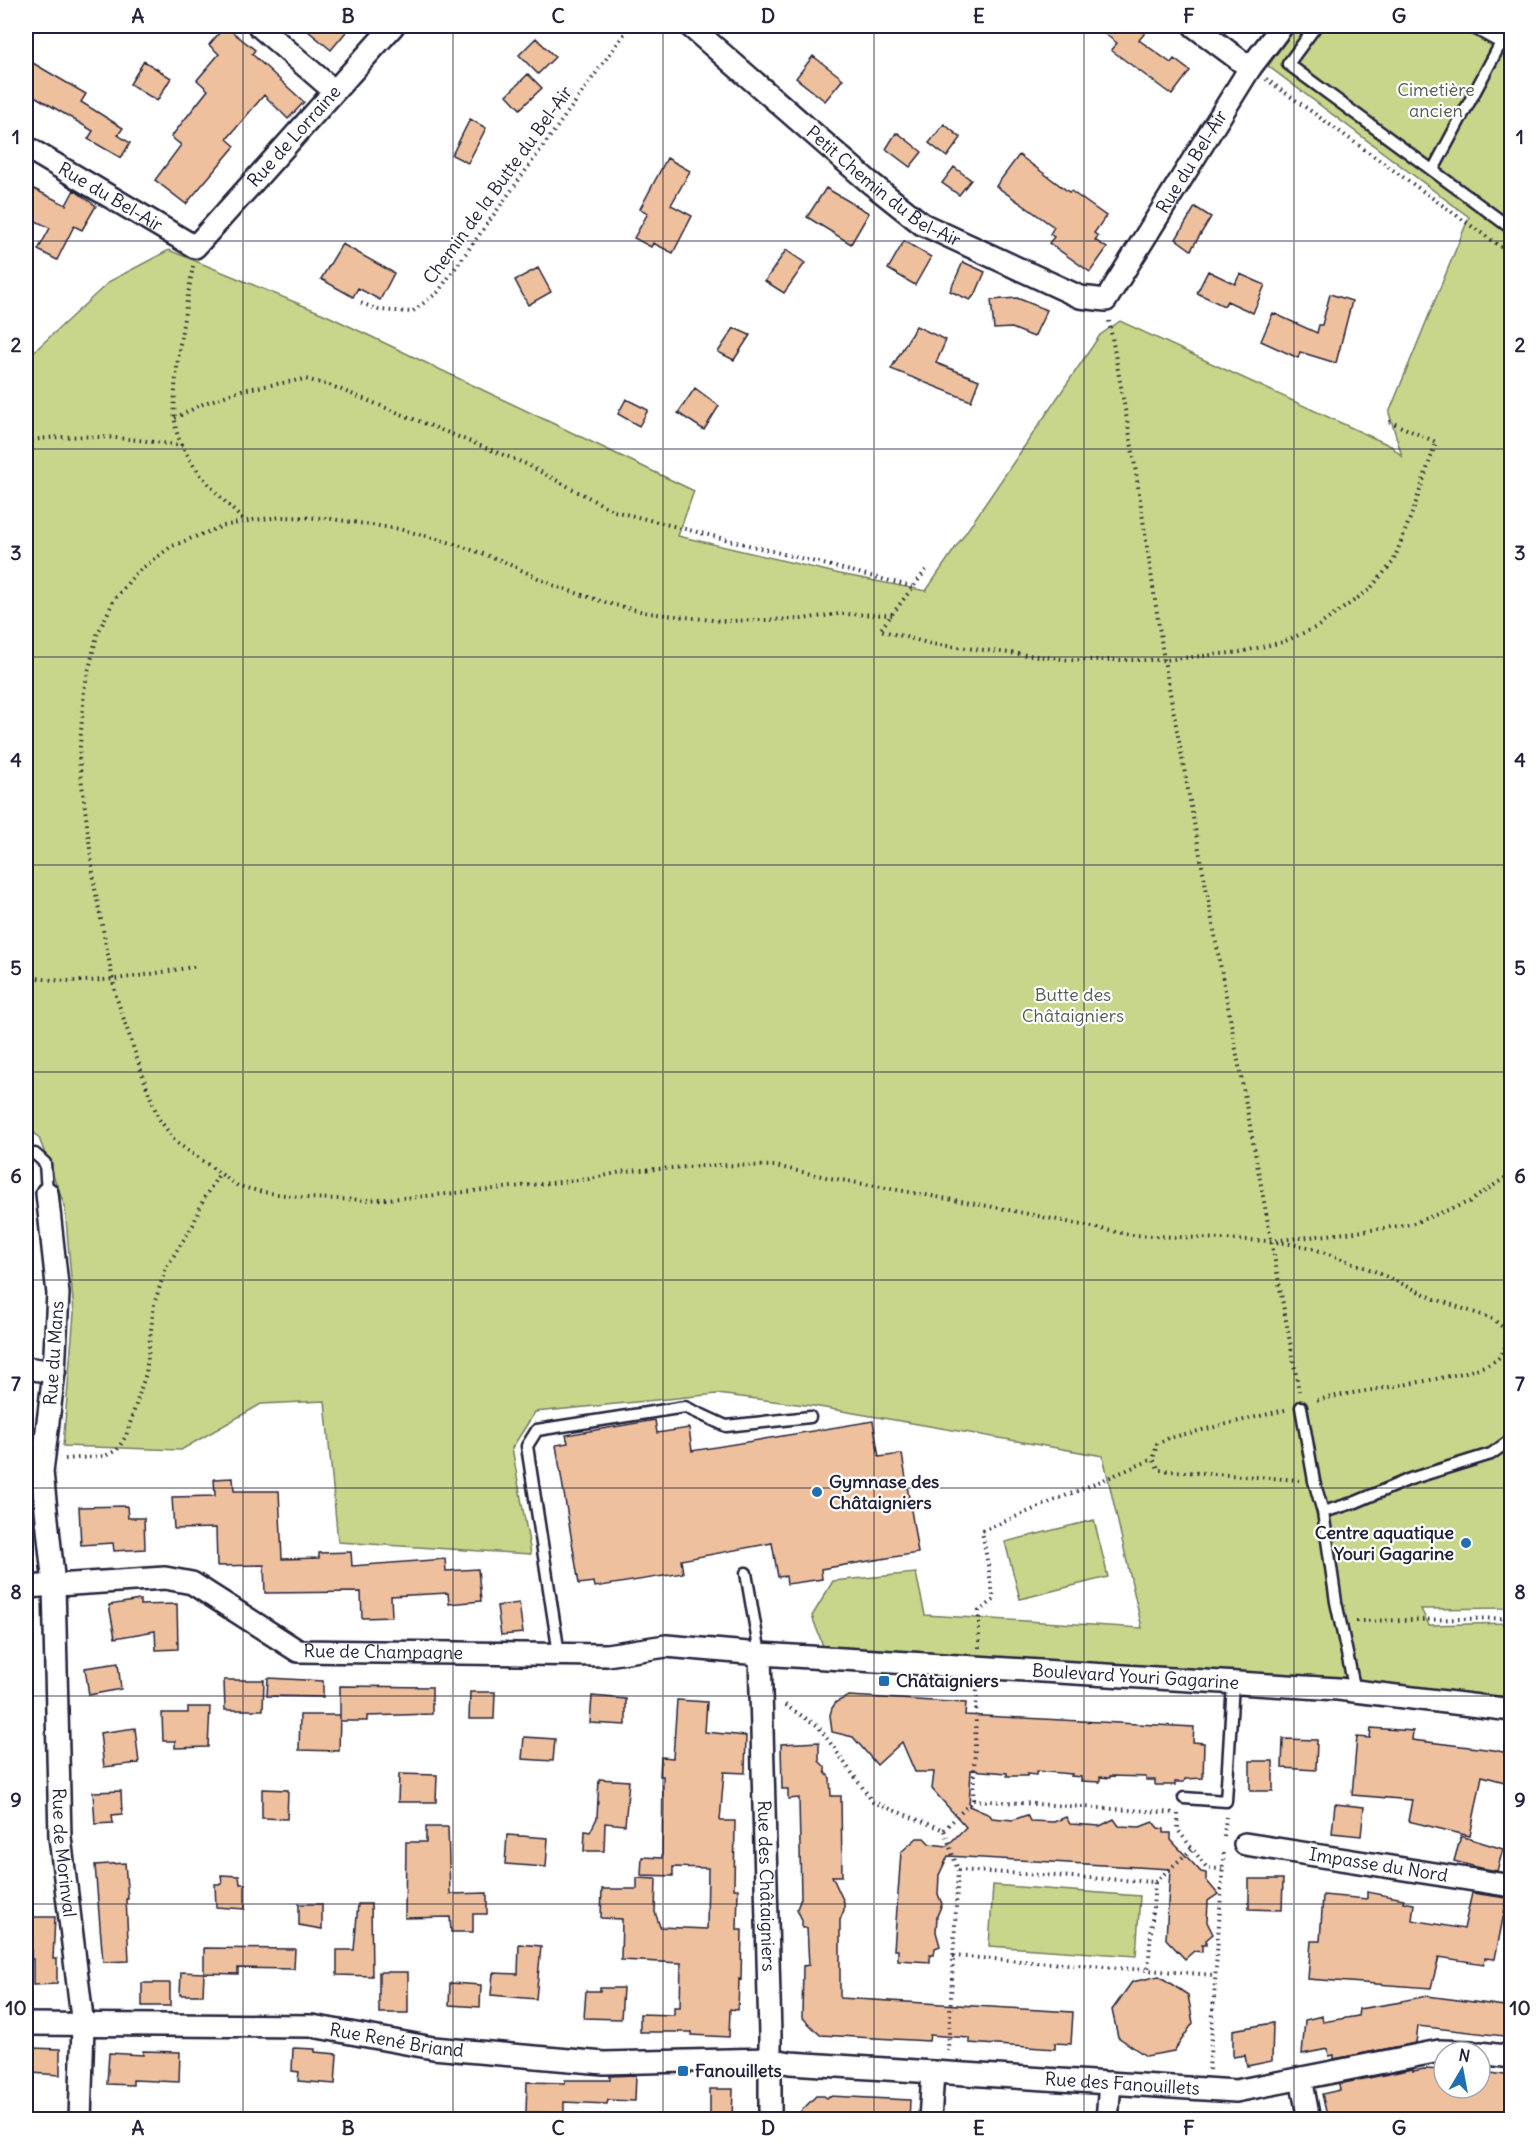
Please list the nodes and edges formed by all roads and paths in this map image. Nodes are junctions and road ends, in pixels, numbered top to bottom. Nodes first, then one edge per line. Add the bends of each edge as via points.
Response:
1 (259, 26) edge
2 (393, 26) edge
3 (630, 26) edge
4 (690, 26) edge
5 (1194, 26) edge
6 (1282, 26) edge
7 (1316, 26) edge
8 (1470, 26) edge
9 (1510, 26) edge
10 (1501, 43) junction
11 (1512, 48) edge
12 (1250, 68) junction
13 (333, 90) junction
14 (26, 147) edge
15 (1433, 170) junction
16 (1512, 218) edge
17 (195, 247) junction
18 (1512, 255) edge
19 (1106, 300) junction
20 (361, 303) dead end
21 (175, 418) junction
22 (1386, 420) dead end
23 (26, 441) edge
24 (183, 446) junction
25 (245, 522) junction
26 (926, 570) dead end
27 (914, 587) junction
28 (892, 615) junction
29 (1164, 660) junction
30 (198, 966) dead end
31 (26, 976) edge
32 (113, 981) junction
33 (26, 1155) edge
34 (220, 1173) junction
35 (1512, 1173) edge
36 (47, 1193) joint
37 (1270, 1241) junction
38 (26, 1368) edge
39 (54, 1372) junction
40 (1301, 1407) junction
41 (810, 1418) dead end
42 (1512, 1439) edge
43 (1153, 1459) junction
44 (43, 1461) junction
45 (1314, 1481) junction
46 (1323, 1512) junction
47 (746, 1573) dead end
48 (54, 1585) junction
49 (26, 1587) edge
50 (1512, 1618) edge
51 (1340, 1621) junction
52 (559, 1654) junction
53 (760, 1654) junction
54 (978, 1667) junction
55 (1233, 1683) junction
56 (1355, 1691) junction
57 (785, 1705) dead end
58 (1512, 1710) edge
59 (1184, 1798) dead end
60 (973, 1800) junction
61 (1226, 1801) junction
62 (944, 1830) junction
63 (1224, 1837) dead end
64 (1245, 1844) dead end
65 (1224, 1848) dead end
66 (1192, 1849) junction
67 (1222, 1869) junction
68 (958, 1870) junction
69 (1155, 1882) junction
70 (1512, 1887) edge
71 (953, 1956) junction
72 (1148, 1970) junction
73 (1215, 1975) junction
74 (26, 2024) edge
75 (83, 2026) junction
76 (1432, 2052) edge
77 (1492, 2054) edge
78 (1512, 2057) edge
79 (769, 2059) junction
80 (940, 2073) junction
81 (1300, 2078) junction
82 (1110, 2083) junction
83 (1208, 2090) junction
84 (80, 2120) edge
85 (770, 2120) edge
86 (930, 2120) edge
87 (1107, 2120) edge
88 (1309, 2120) edge

1 - 13 street
2 - 13 street, Rue de Lorraine
3 - 20 path, Chemin de la Butte du Bel-Air via 438,292 412,312 379,310
4 - 19 street, Petit Chemin du Bel-Air via 922,224 1080,297
5 - 12 street
6 - 12 street, Rue du Bel-Air
7 - 15 lane via 1288,64
8 - 10 lane
9 - 10 lane
10 - 11 lane
10 - 15 lane
12 - 18 path
12 - 19 street, Rue du Bel-Air
13 - 17 street, Rue de Lorraine
14 - 17 street, Rue du Bel-Air
15 - 16 lane via 1508,226
17 - 21 path via 178,364
19 - 29 path
21 - 24 path
21 - 27 path via 242,390 305,379 329,385 526,464 614,511
22 - 29 path via 1436,442 1393,562 1369,590 1317,627 1284,642 1240,652
23 - 24 path via 56,436
24 - 25 path via 197,470
25 - 28 path via 282,517 325,518 399,529 452,543 555,586 648,613 722,621
25 - 32 path via 223,526 172,546 136,573 114,600 97,635 84,690 79,760 95,889
26 - 27 path
27 - 28 path
28 - 29 path via 880,630 931,644 1071,660
29 - 37 path
30 - 32 path
31 - 32 path
32 - 34 path via 159,1119 176,1142
33 - 36 lane via 35,1154 45,1163
34 - 37 path via 238,1186 262,1192 368,1200 589,1179 626,1171 775,1166 1131,1234
34 - 44 path via 166,1268 154,1304 146,1373 126,1436 117,1450 105,1456
35 - 37 path via 1469,1202 1411,1224
36 - 39 street, Rue du Mans via 58,1294
37 - 40 path
37 - 40 path via 1309,1247 1372,1270 1435,1299 1493,1319 1505,1329 1501,1357 1488,1366
38 - 39 street
39 - 44 street, Rue du Mans
40 - 43 path via 1169,1438 1157,1444
40 - 45 lane
41 - 52 lane via 726,1426 684,1407 537,1430 527,1446
42 - 46 lane via 1491,1454
43 - 45 path via 1159,1470
43 - 54 path via 982,1531 994,1600 979,1611
44 - 48 street, Rue du Mans
45 - 46 lane
46 - 51 lane
47 - 53 lane
48 - 49 street, Rue de Champagne
48 - 52 street, Rue de Champagne via 165,1578 192,1583 298,1651
48 - 75 street, Rue de Morinval via 60,1837
50 - 51 path
51 - 56 lane
52 - 53 street, Rue de Champagne via 607,1655 666,1646
53 - 54 street, Boulevard Youri Gagarine
53 - 79 street, Rue des Châtaigniers
54 - 55 street, Boulevard Youri Gagarine
54 - 60 path
55 - 56 street, Boulevard Youri Gagarine
55 - 61 lane
56 - 58 street, Boulevard Youri Gagarine
57 - 62 path via 818,1726 873,1802
59 - 61 lane
60 - 62 path
60 - 66 path via 1178,1813 1178,1830
61 - 63 path
62 - 68 path
64 - 70 street, Impasse du Nord
65 - 67 path
66 - 67 path via 1207,1868
66 - 69 path
67 - 73 path
68 - 69 path
68 - 71 path
69 - 72 path
71 - 72 path
71 - 80 path
72 - 73 path
73 - 83 path
74 - 75 street, Rue René Briand
75 - 79 street, Rue René Briand via 312,2025 434,2048 604,2063
75 - 84 street, Rue de Morinval
76 - 81 street, Rue des Fanouillets
77 - 78 street
79 - 80 street, Rue des Fanouillets
79 - 85 street, Rue des Châtaigniers
80 - 82 street, Rue des Fanouillets
80 - 86 street
81 - 83 street, Rue des Fanouillets via 1236,2091
81 - 88 street
82 - 83 street, Rue des Fanouillets
82 - 87 street

